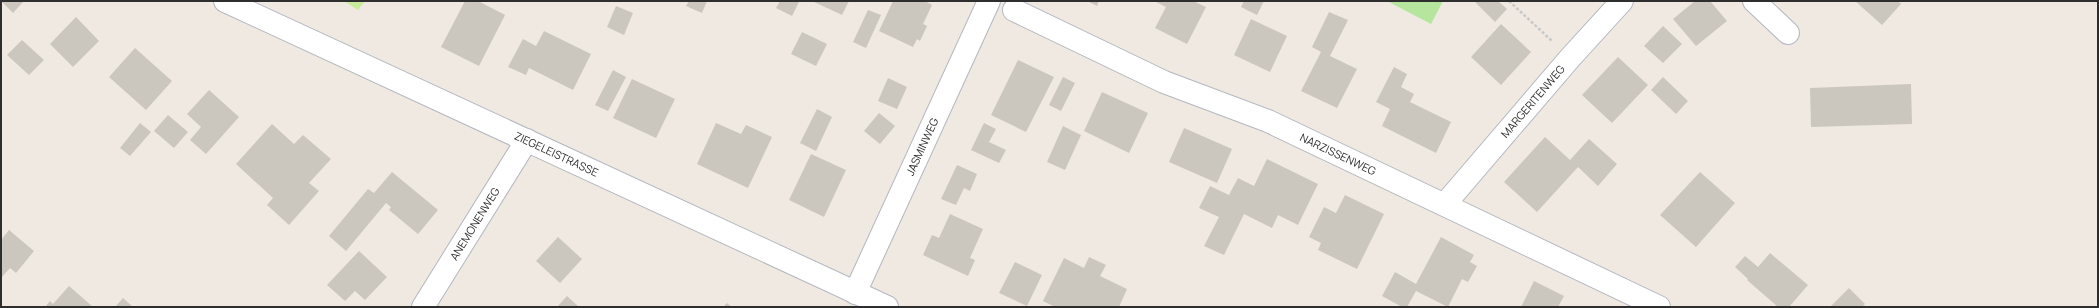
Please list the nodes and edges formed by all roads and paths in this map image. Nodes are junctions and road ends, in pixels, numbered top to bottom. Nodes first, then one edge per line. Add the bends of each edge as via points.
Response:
1 (225, 1) edge
2 (990, 1) edge
3 (1509, 1) edge
4 (1622, 1) edge
5 (1754, 1) edge
6 (1010, 4) edge
7 (1788, 33) dead end
8 (1570, 58) junction
9 (527, 140) junction
10 (1445, 204) junction
11 (855, 293) junction
12 (423, 307) edge
13 (887, 307) edge
14 (1659, 307) edge

1 - 9 street, ZIEGELEISTRASSE
2 - 11 street, JASMINWEG
3 - 8 path
4 - 8 street, MARGERITENWEG
5 - 7 street
6 - 10 street, NARZISSENWEG via 1164,82 1268,120
8 - 10 street, MARGERITENWEG
9 - 11 street, ZIEGELEISTRASSE
9 - 12 street, ANEMONENWEG
10 - 14 street, NARZISSENWEG
11 - 13 street, ZIEGELEISTRASSE

